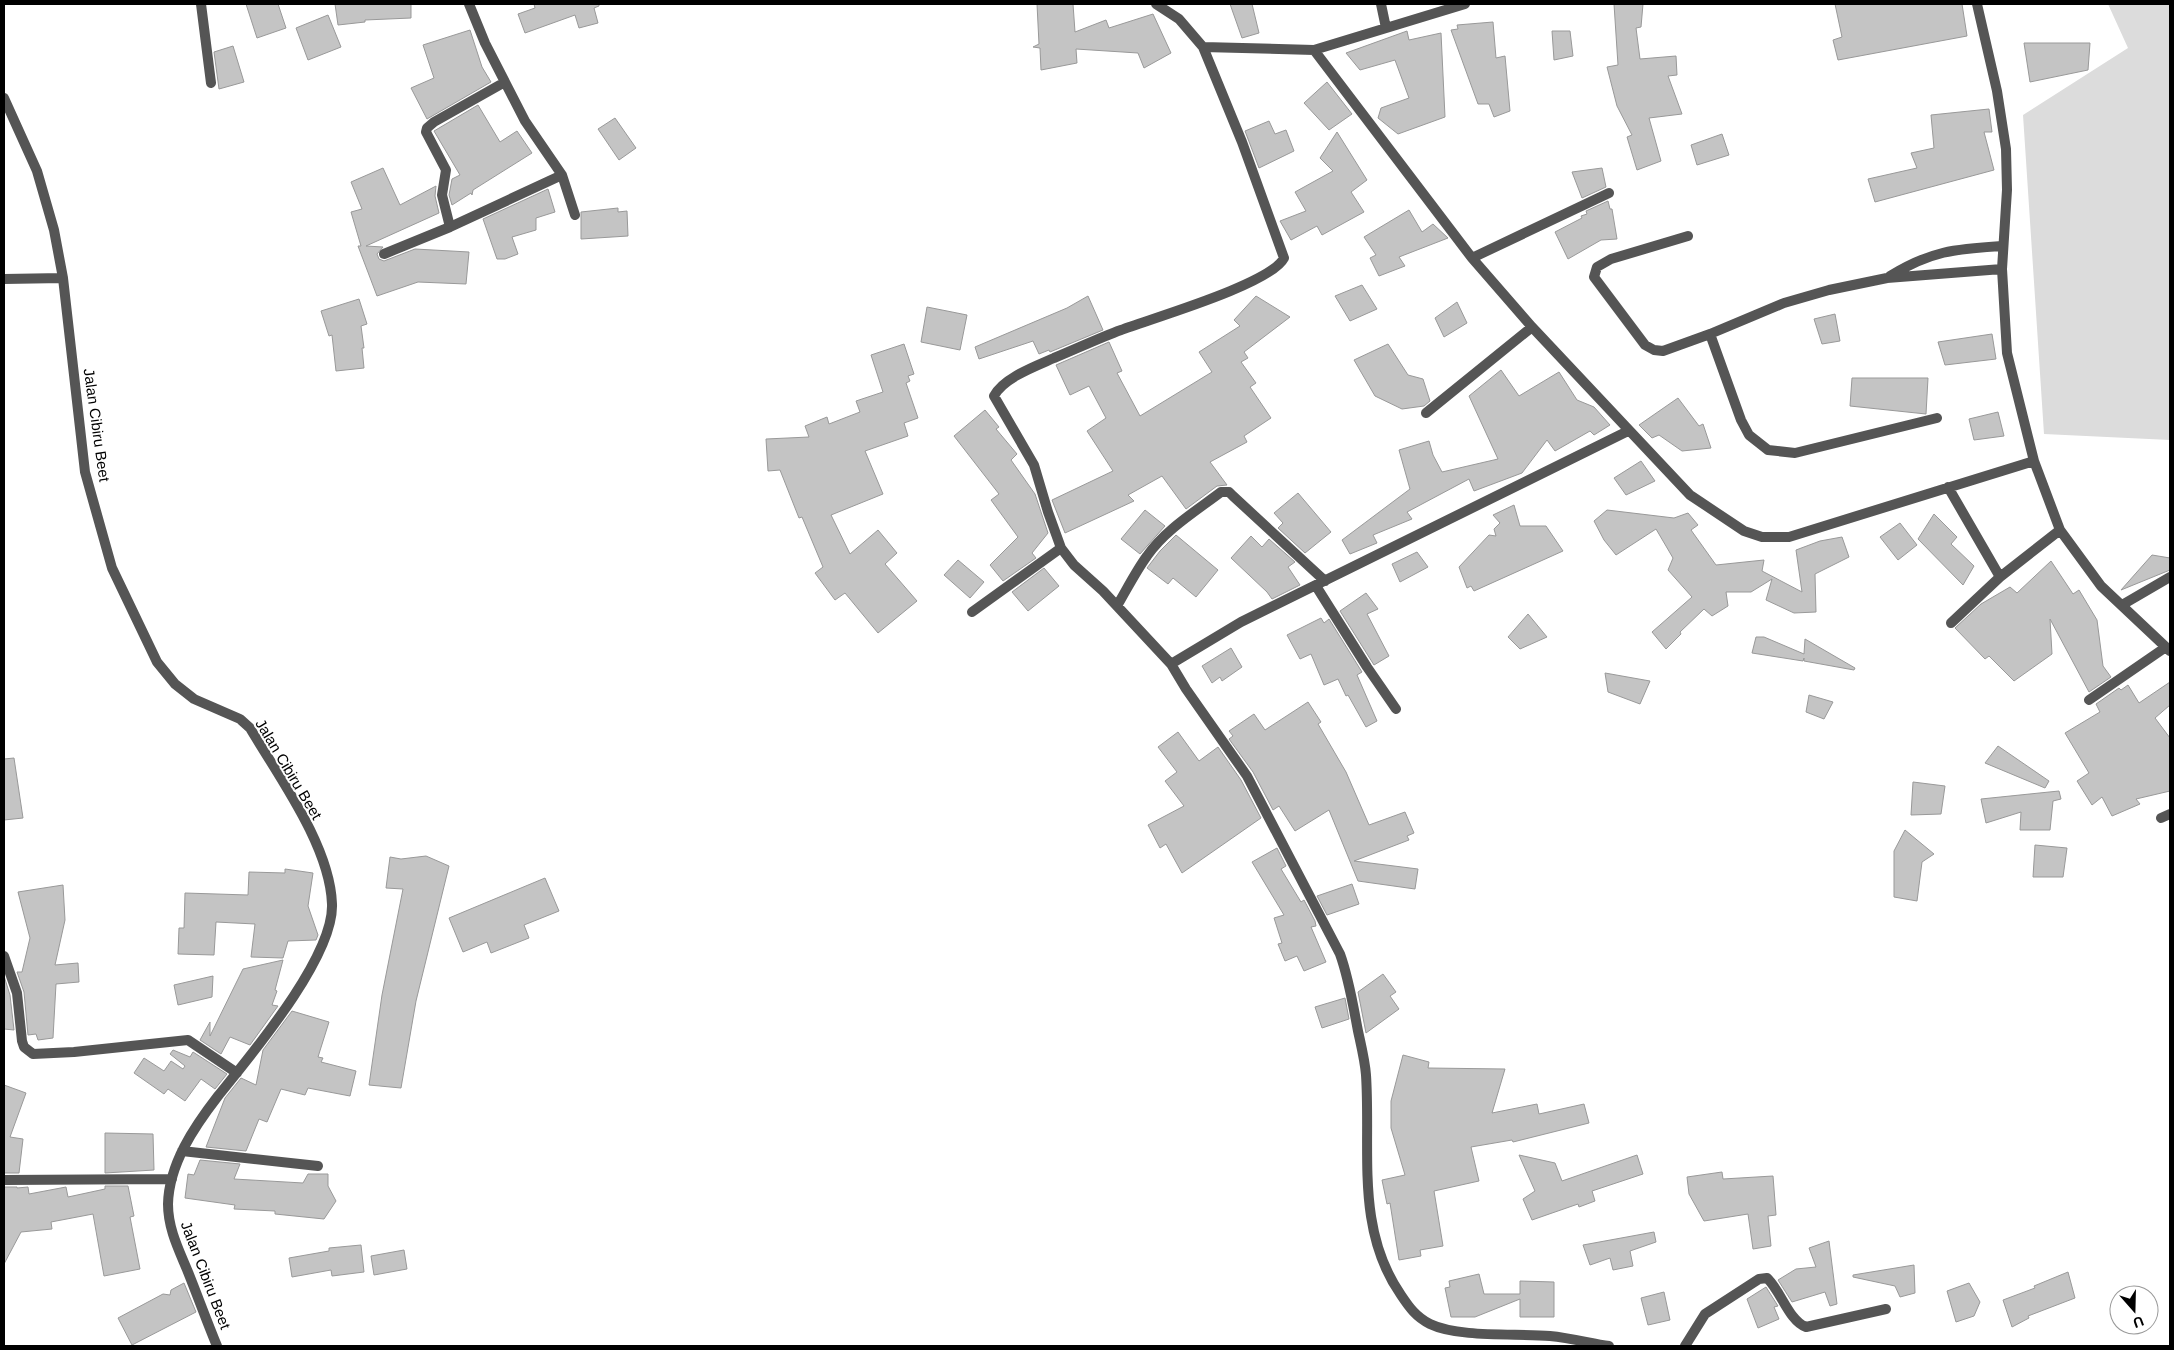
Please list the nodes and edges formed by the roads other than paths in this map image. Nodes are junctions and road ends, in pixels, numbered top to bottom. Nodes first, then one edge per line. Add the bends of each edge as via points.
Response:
1 (201, 4) edge
2 (469, 4) edge
3 (1156, 4) edge
4 (1381, 4) edge
5 (1465, 4) edge
6 (1978, 4) edge
7 (1386, 28) junction
8 (1203, 47) junction
9 (1314, 50) junction
10 (505, 82) junction
11 (211, 83) dead end
12 (4, 98) edge
13 (562, 175) junction
14 (1609, 193) dead end
15 (575, 215) dead end
16 (450, 227) junction
17 (1688, 236) dead end
18 (2002, 246) junction
19 (384, 254) dead end
20 (1472, 258) junction
21 (2002, 269) junction
22 (64, 278) junction
23 (1887, 278) junction
24 (4, 279) edge
25 (1532, 327) junction
26 (1710, 334) junction
27 (1426, 413) dead end
28 (1937, 418) dead end
29 (1628, 431) junction
30 (2034, 461) junction
31 (1948, 486) junction
32 (2060, 530) junction
33 (1061, 548) junction
34 (2000, 577) junction
35 (2170, 577) edge
36 (1320, 584) junction
37 (2122, 605) junction
38 (1117, 606) junction
39 (972, 612) dead end
40 (1952, 622) dead end
41 (2168, 649) edge
42 (1171, 664) junction
43 (2089, 700) dead end
44 (1396, 709) dead end
45 (4, 956) edge
46 (237, 1072) junction
47 (182, 1151) junction
48 (318, 1166) dead end
49 (172, 1179) junction
50 (4, 1180) edge
51 (1886, 1309) dead end
52 (217, 1346) edge
53 (1609, 1346) edge
54 (1685, 1346) edge

1 - 11 street
2 - 10 street
3 - 8 street via 1179,19
4 - 7 street
5 - 7 street
6 - 18 street via 2006,149 2007,190
7 - 9 street
8 - 9 street
8 - 33 street via 1284,258 1281,264 1253,282 1118,331 1032,367 999,387 995,400 1034,465
9 - 20 street
10 - 13 street via 525,121
10 - 16 street via 427,128 426,132 446,170 442,195
12 - 22 street, Jalan Cibiru Beet via 37,171
13 - 15 street
13 - 16 street
14 - 20 street
16 - 19 street
17 - 26 street via 1611,259 1597,267 1594,277 1646,345 1654,350 1663,351
18 - 21 street
18 - 23 street via 1962,248 1935,254 1913,262
20 - 25 street
21 - 23 street
21 - 30 street via 2007,352
22 - 24 street
22 - 46 street, Jalan Cibiru Beet via 85,472 112,568 157,662 174,684 194,699 240,719 250,728 303,817 324,863 332,905 328,934 279,1019
23 - 26 street via 1784,303
25 - 27 street
25 - 29 street
26 - 28 street via 1741,420 1749,435 1768,450 1795,453
29 - 31 street via 1690,495 1744,531 1762,537 1789,537
29 - 36 street
30 - 31 street
30 - 32 street
31 - 34 street
32 - 34 street
32 - 37 street via 2101,586
33 - 38 street
33 - 39 street
34 - 40 street
35 - 37 street
36 - 38 street via 1234,496 1221,492 1157,544
36 - 42 street via 1241,622
36 - 44 street via 1367,667
37 - 41 street
38 - 42 street
41 - 43 street
42 - 53 street via 1247,776 1340,954 1348,977 1366,1074 1368,1207 1380,1255 1395,1286 1414,1313 1430,1324 1516,1336 1550,1336
45 - 46 street via 17,993 22,1041 33,1054 188,1040
46 - 47 street, Jalan Cibiru Beet via 199,1120
47 - 48 street
47 - 49 street, Jalan Cibiru Beet
49 - 50 street
49 - 52 street, Jalan Cibiru Beet via 168,1203 170,1228
51 - 54 street via 1806,1327 1794,1318 1774,1285 1767,1278 1759,1279 1705,1314

